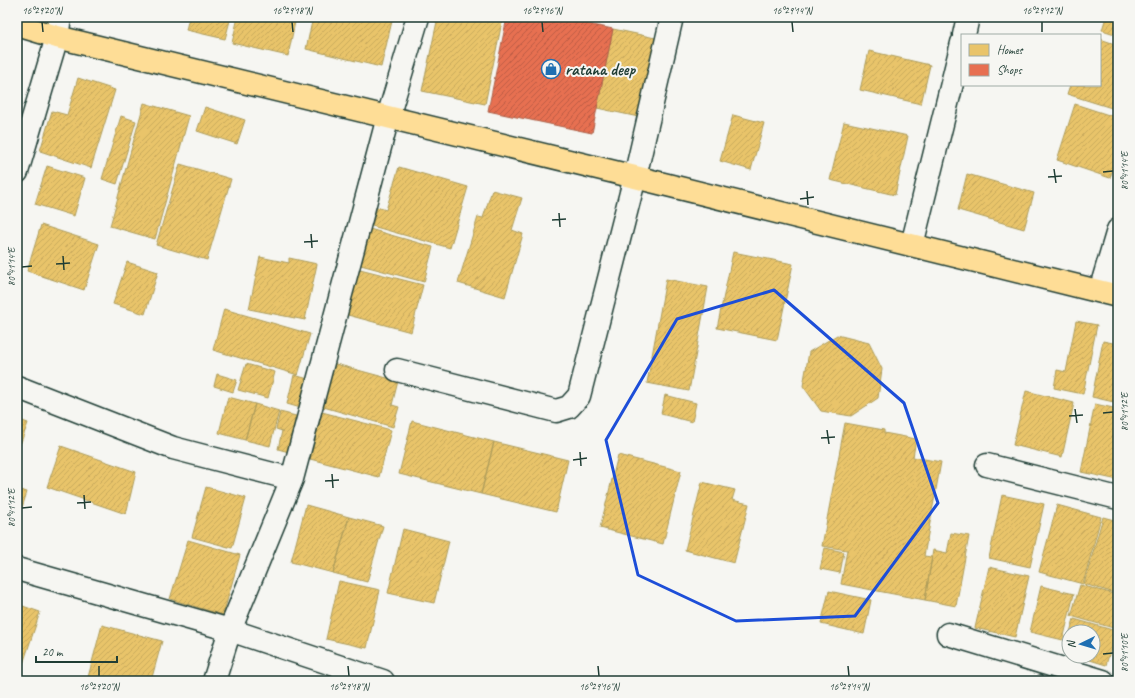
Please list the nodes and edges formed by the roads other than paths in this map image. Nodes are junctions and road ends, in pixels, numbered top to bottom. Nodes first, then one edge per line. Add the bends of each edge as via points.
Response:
1 (418, 17) edge
2 (672, 17) edge
3 (968, 17) edge
4 (17, 25) edge
5 (58, 27) edge
6 (964, 34) edge
7 (961, 47) edge
8 (388, 117) junction
9 (17, 172) edge
10 (635, 177) junction
11 (1118, 230) edge
12 (912, 245) junction
13 (1109, 293) edge
14 (397, 370) dead end
15 (17, 387) edge
16 (987, 465) dead end
17 (292, 479) junction
18 (1118, 498) edge
19 (17, 569) edge
20 (230, 630) junction
21 (948, 634) dead end
22 (1118, 673) edge
23 (214, 681) edge
24 (383, 681) edge
25 (1103, 681) edge
26 (1116, 681) edge

1 - 8 street
2 - 10 street
3 - 6 street
4 - 5 main road
5 - 8 main road
5 - 9 street
7 - 12 street
8 - 10 main road
8 - 17 street
10 - 12 main road
10 - 14 street via 579,396 569,407 556,411
11 - 13 street
12 - 13 main road
15 - 17 street via 172,448
16 - 18 street
17 - 20 street
19 - 20 street
20 - 23 street
20 - 24 street
21 - 25 street
22 - 26 street

